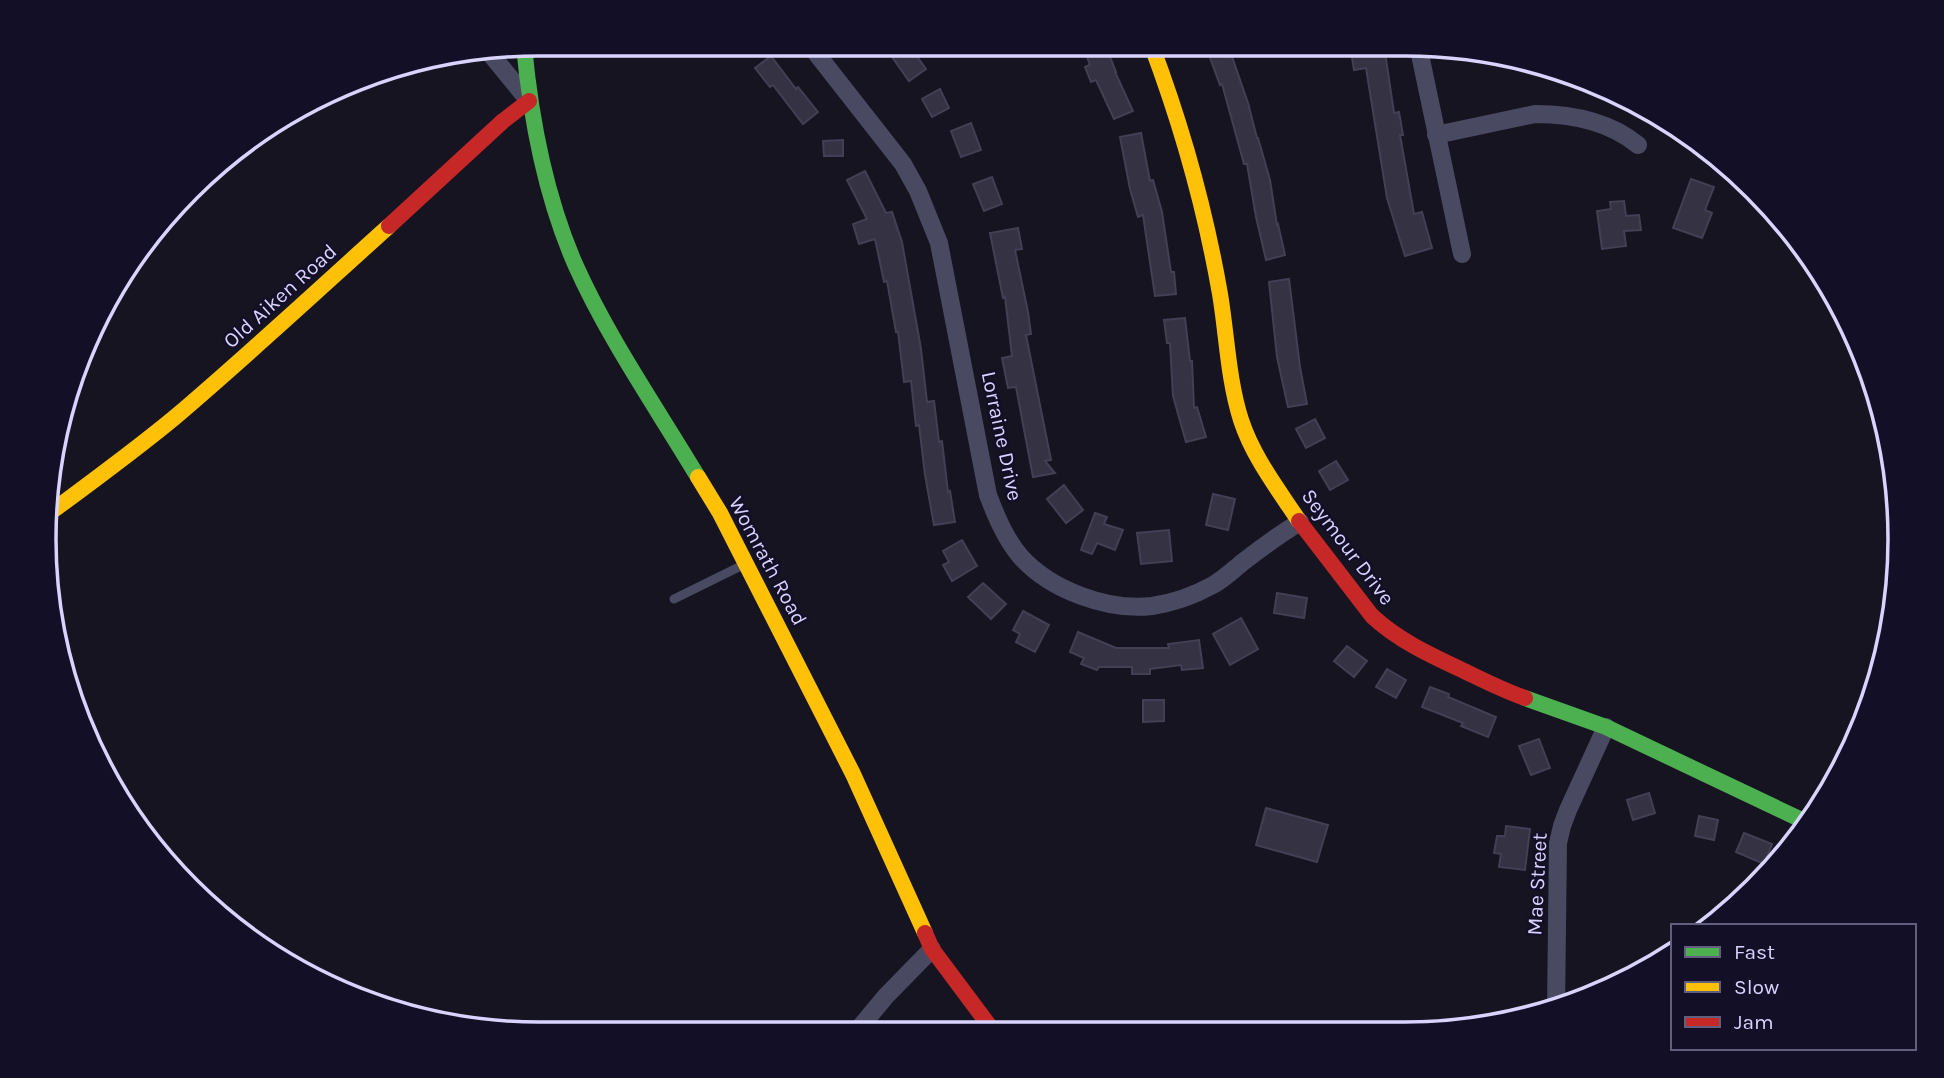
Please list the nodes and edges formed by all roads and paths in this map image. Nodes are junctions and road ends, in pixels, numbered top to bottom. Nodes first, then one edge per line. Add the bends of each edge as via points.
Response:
1 (525, 56) edge
2 (818, 56) edge
3 (1156, 56) edge
4 (1420, 56) edge
5 (494, 58) edge
6 (529, 101) junction
7 (1436, 135) junction
8 (1638, 145) dead end
9 (1462, 254) dead end
10 (57, 508) edge
11 (1300, 522) junction
12 (747, 563) junction
13 (674, 599) dead end
14 (1606, 727) junction
15 (1799, 819) edge
16 (932, 949) junction
17 (1556, 997) edge
18 (864, 1022) edge
19 (987, 1022) edge

1 - 6 street, Womrath Road
2 - 11 street, Lorraine Drive via 903,164 930,217 939,243 988,495 1009,541 1033,568 1063,589 1097,601 1152,606 1214,584
3 - 11 street, Seymour Drive via 1197,184 1241,421 1260,462
4 - 7 street
5 - 6 street
6 - 10 street, Old Aiken Road via 183,410
6 - 12 street, Womrath Road via 551,198 573,261
7 - 8 street via 1548,114 1614,128
7 - 9 street
11 - 14 street, Seymour Drive via 1372,616 1402,640 1506,691
12 - 13 lane
12 - 16 street, Womrath Road via 853,774
14 - 15 street, Seymour Drive
14 - 17 street, Mae Street via 1568,810 1559,843
16 - 18 street
16 - 19 street, Womrath Road

